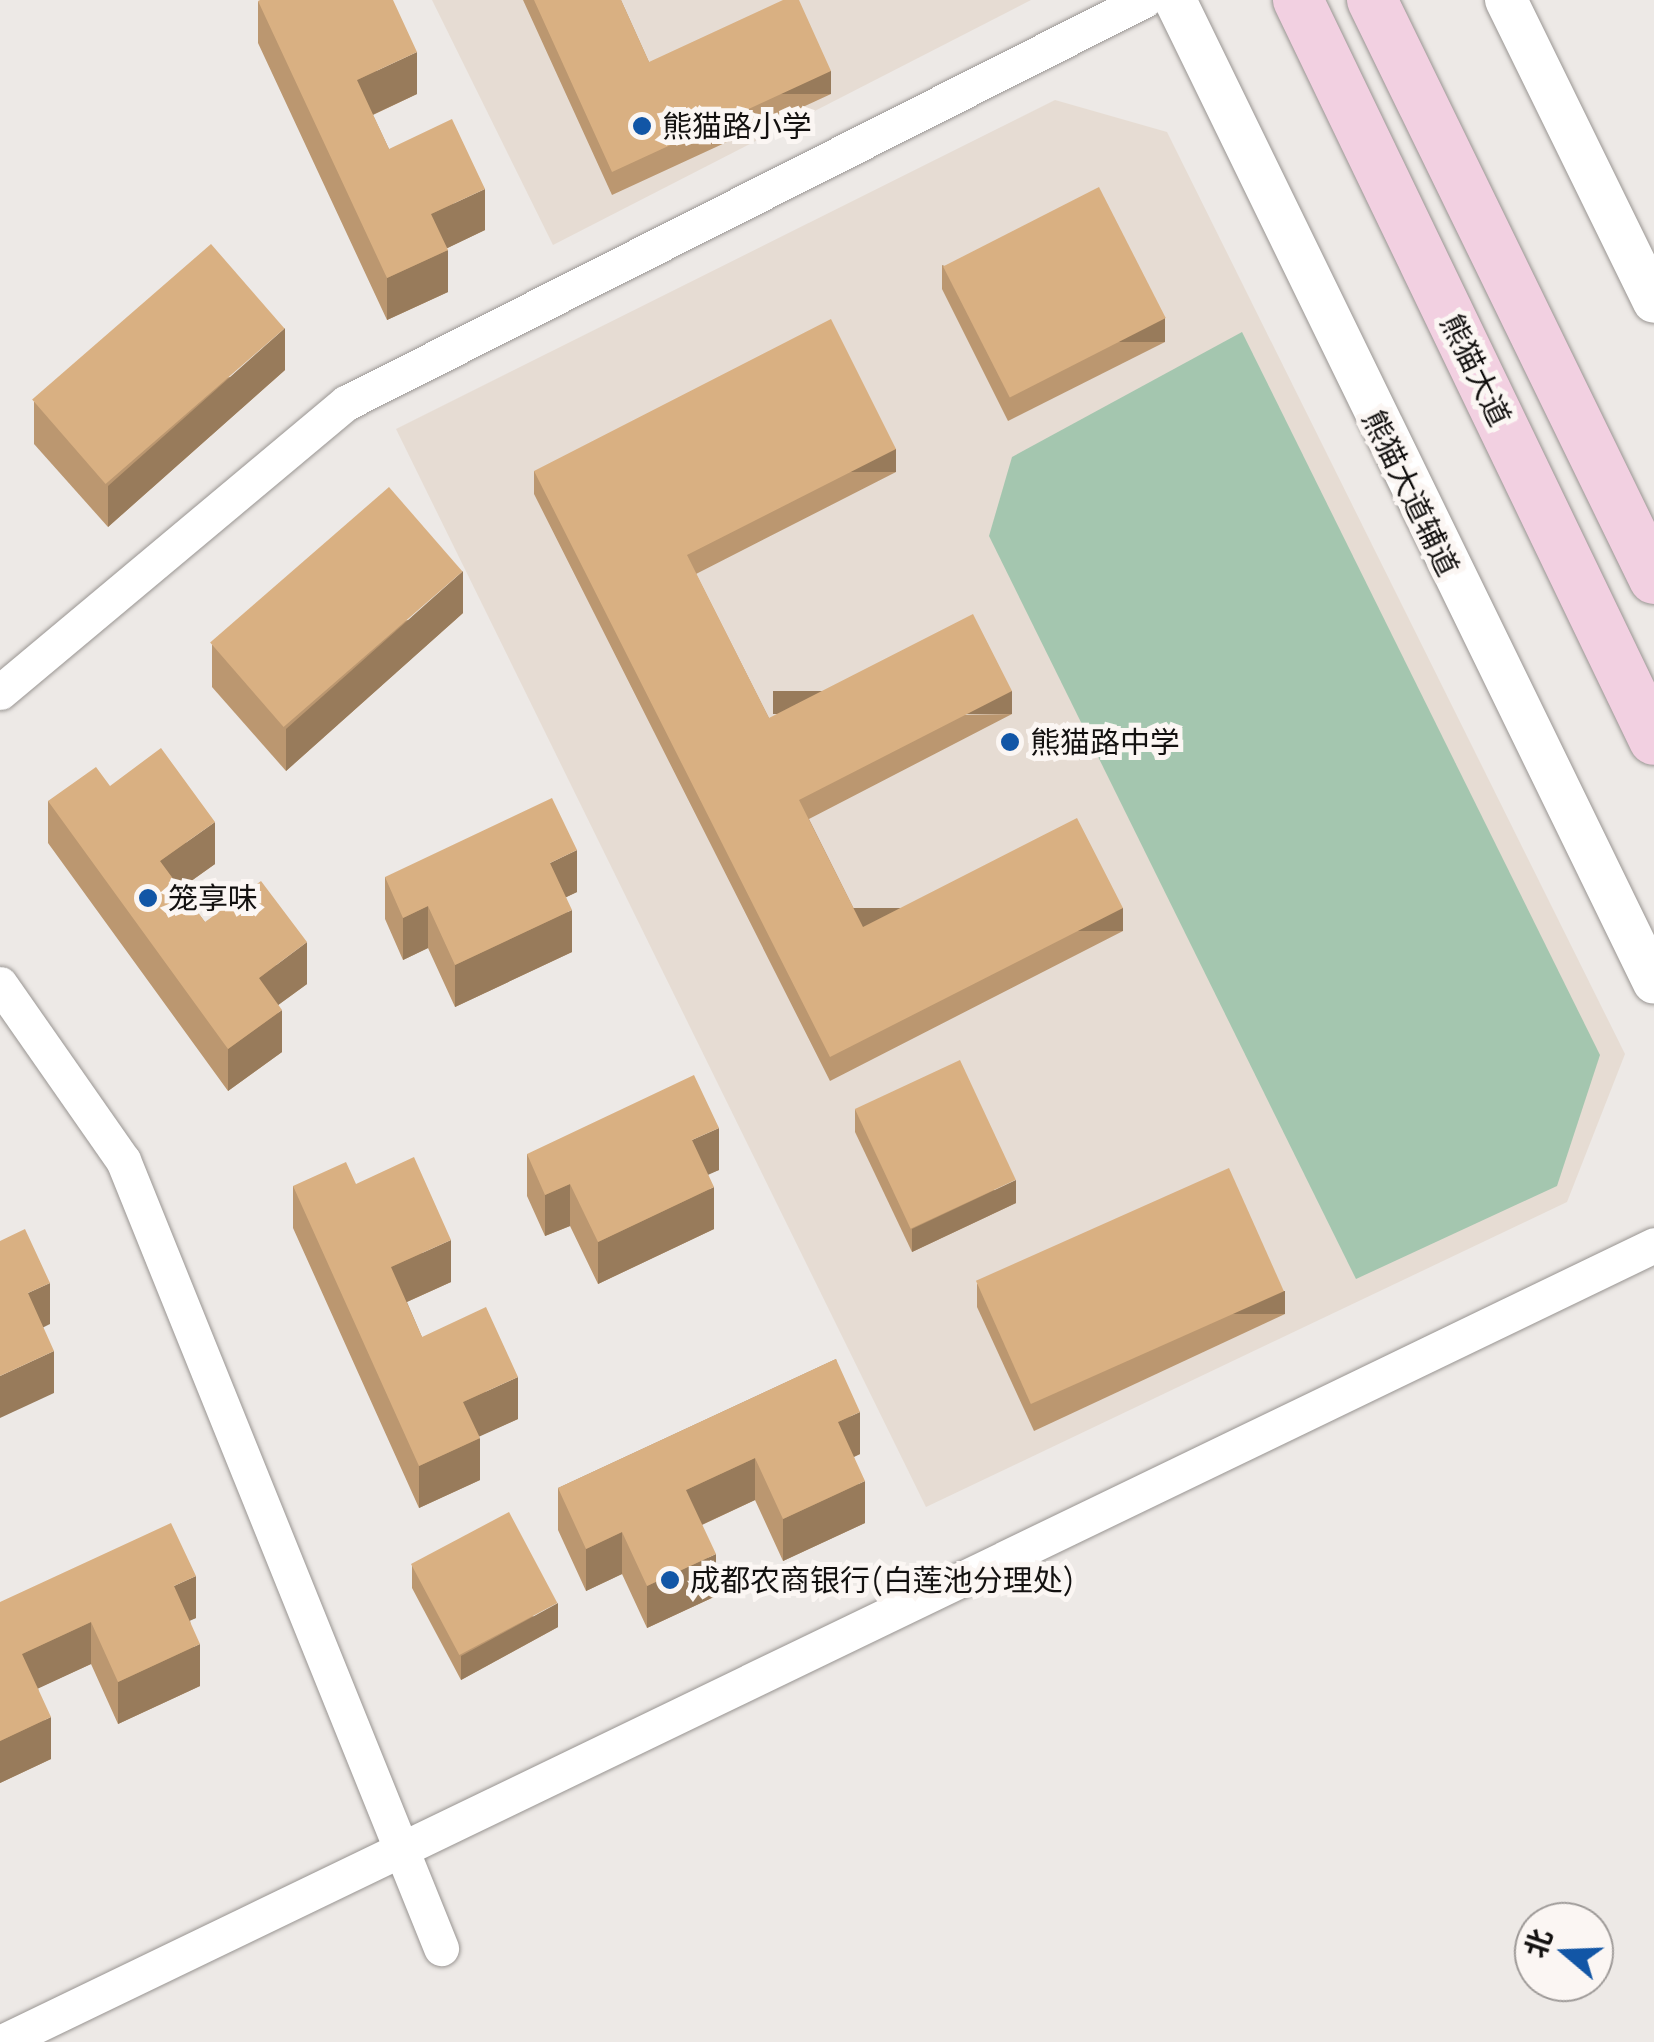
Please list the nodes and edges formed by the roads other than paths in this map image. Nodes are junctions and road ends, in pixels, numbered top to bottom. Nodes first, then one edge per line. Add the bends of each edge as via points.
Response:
1 (1144, 0) edge
2 (1175, 0) edge
3 (1298, 0) edge
4 (1372, 0) edge
5 (1506, 0) edge
6 (1654, 302) edge
7 (1654, 580) edge
8 (0, 692) edge
9 (1654, 740) edge
10 (1654, 983) edge
11 (0, 984) edge
12 (1654, 1245) edge
13 (403, 1853) junction
14 (440, 1948) dead end
15 (2, 2042) edge

1 - 8 street via 346,403
2 - 10 street, 熊猫大道辅道
3 - 9 main road, 熊猫大道
4 - 7 main road
5 - 6 street
11 - 13 street via 123,1160
12 - 13 street
13 - 14 street
13 - 15 street

